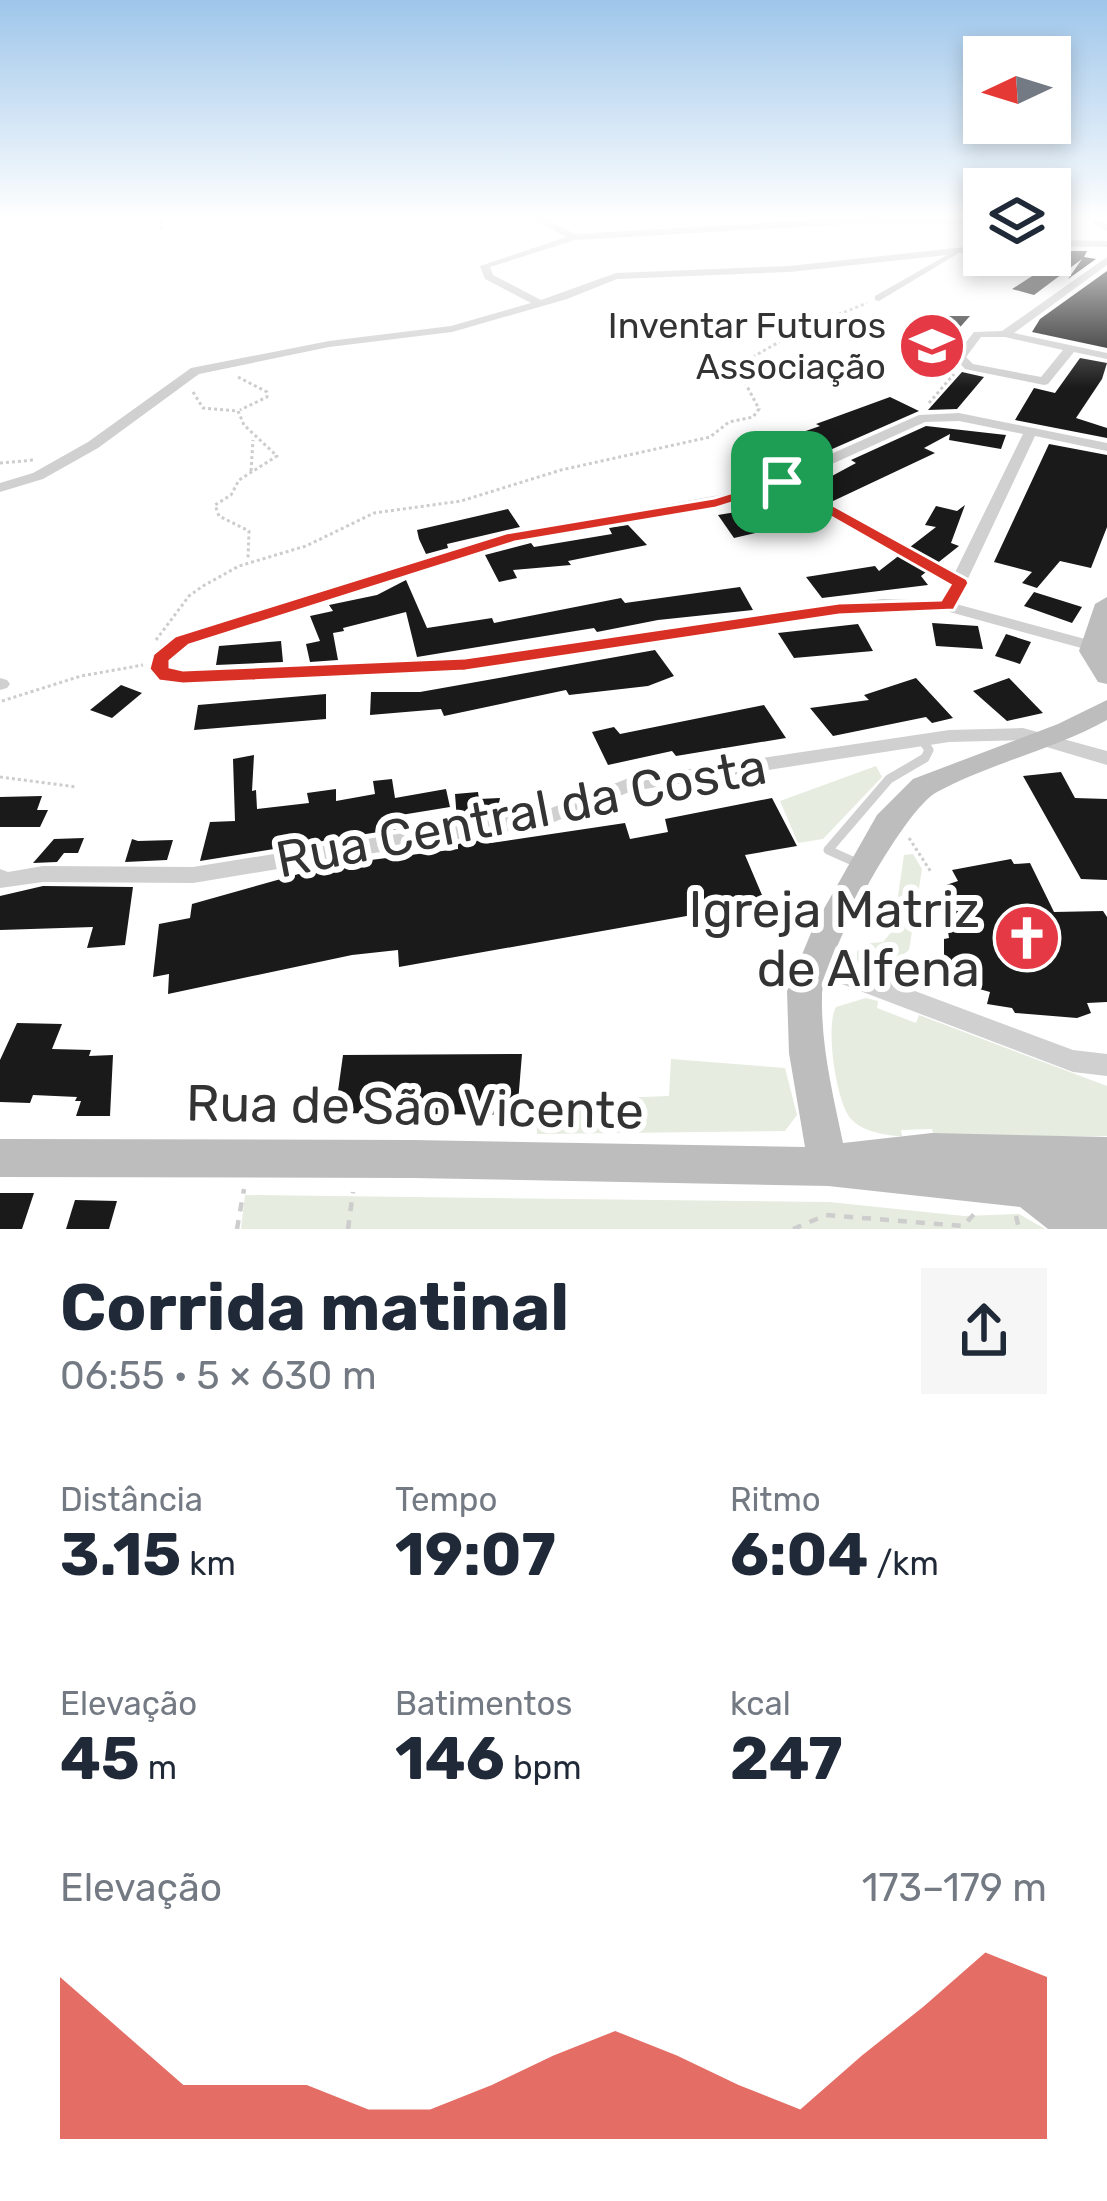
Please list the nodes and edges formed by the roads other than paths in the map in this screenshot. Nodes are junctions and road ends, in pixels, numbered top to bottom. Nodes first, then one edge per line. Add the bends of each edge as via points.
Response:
1 (487, 273) edge
2 (681, 273) edge
3 (923, 273) edge
4 (1089, 273) edge
5 (880, 298) road end
6 (537, 302) junction
7 (1005, 334) junction
8 (1070, 348) junction
9 (1107, 356) edge
10 (1031, 430) junction
11 (1107, 447) edge
12 (0, 488) edge
13 (1107, 604) edge
14 (947, 606) junction
15 (1101, 662) edge
16 (1107, 709) edge
17 (922, 740) junction
18 (1043, 740) junction
19 (1107, 758) edge
20 (864, 866) junction
21 (1, 880) edge
22 (813, 963) junction
23 (1107, 1065) edge
24 (0, 1158) edge
25 (828, 1167) junction
26 (1097, 1172) edge
27 (1021, 1187) junction
28 (1077, 1229) edge
29 (1087, 1229) edge

1 - 6 street
2 - 6 street via 616,276
3 - 5 street
4 - 7 street
6 - 12 street via 452,329 195,371 69,460
7 - 8 street
7 - 8 street via 978,334 960,358 969,367 1044,381
8 - 9 street
10 - 11 street
10 - 14 street
10 - 14 street via 937,416 716,502 512,537 156,652 167,676 369,672 839,609
13 - 15 main road
14 - 15 street via 1048,635
16 - 18 main road
17 - 18 street, Rua Central da Costa
17 - 20 lane via 925,758 890,779 827,850
17 - 21 street, Rua Central da Costa via 629,785 549,817 213,872
18 - 19 street, Rua Central da Costa
18 - 20 main road via 923,786 894,815
20 - 22 main road
22 - 23 street via 1072,1061
22 - 25 main road via 804,992 807,1053
24 - 25 main road, Rua de São Vicente
25 - 26 main road, Rua de São Vicente via 857,1156
25 - 27 main road, Rua de São Vicente
26 - 27 main road, Rua de São Vicente
26 - 29 main road
27 - 28 main road

